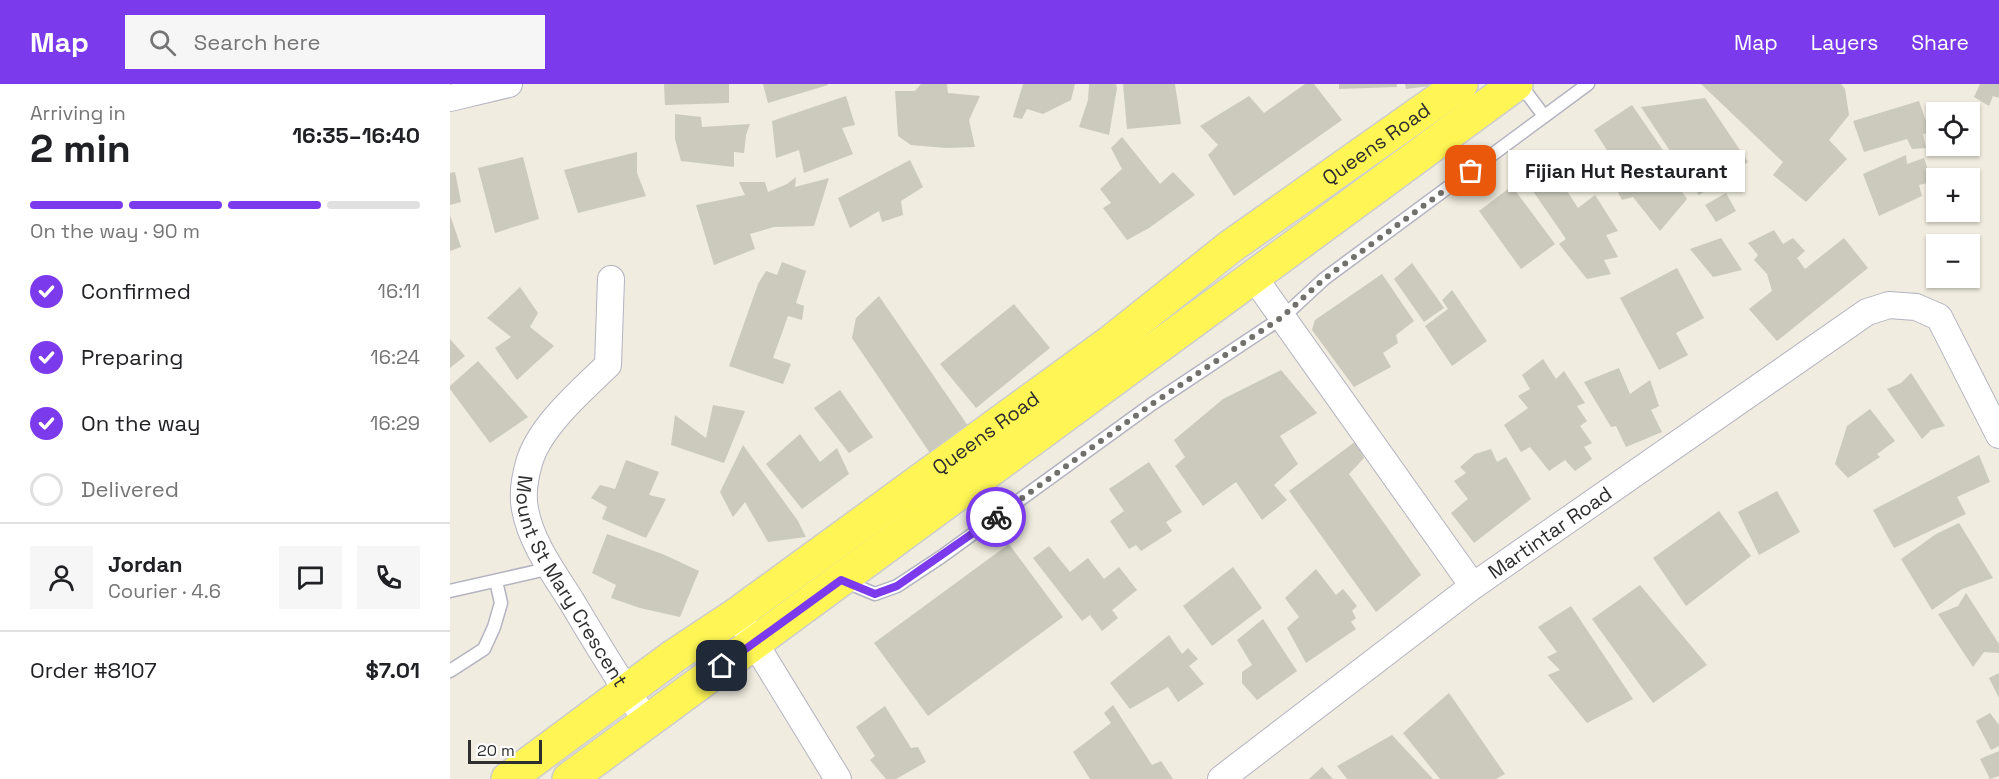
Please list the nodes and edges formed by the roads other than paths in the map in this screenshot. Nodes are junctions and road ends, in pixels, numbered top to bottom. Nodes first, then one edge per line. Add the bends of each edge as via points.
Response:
1 (508, 84) edge
2 (1461, 84) edge
3 (1518, 84) edge
4 (1588, 84) edge
5 (450, 98) edge
6 (1544, 116) junction
7 (1253, 276) junction
8 (611, 279) dead end
9 (1282, 317) junction
10 (1999, 435) edge
11 (551, 568) junction
12 (841, 580) junction
13 (496, 581) junction
14 (1473, 586) junction
15 (450, 591) edge
16 (736, 615) junction
17 (755, 642) junction
18 (450, 671) edge
19 (627, 693) junction
20 (647, 721) junction
21 (508, 779) edge
22 (569, 779) edge
23 (838, 779) edge
24 (1221, 779) edge

1 - 5 street
2 - 16 main road, Queens Road via 1230,247 1112,341
3 - 6 lane
3 - 7 main road, Queens Road
4 - 6 lane
6 - 9 lane via 1324,279
7 - 9 street
7 - 12 main road, Queens Road
8 - 11 street, Mount St Mary Crescent via 608,365 542,435 529,462 525,507 537,544
9 - 12 lane via 1152,404 897,586 875,594
9 - 14 street
10 - 14 street, Martintar Road via 1939,317 1916,307 1889,304 1867,312
11 - 13 lane
11 - 19 street, Mount St Mary Crescent
12 - 17 main road, Queens Road
13 - 15 lane
13 - 18 lane via 501,603 484,649
14 - 24 street, Martintar Road
16 - 17 street
16 - 19 main road, Queens Road
17 - 20 main road, Queens Road
17 - 23 street
19 - 20 street, Mount St Mary Crescent
19 - 21 main road, Queens Road
20 - 22 main road, Queens Road

